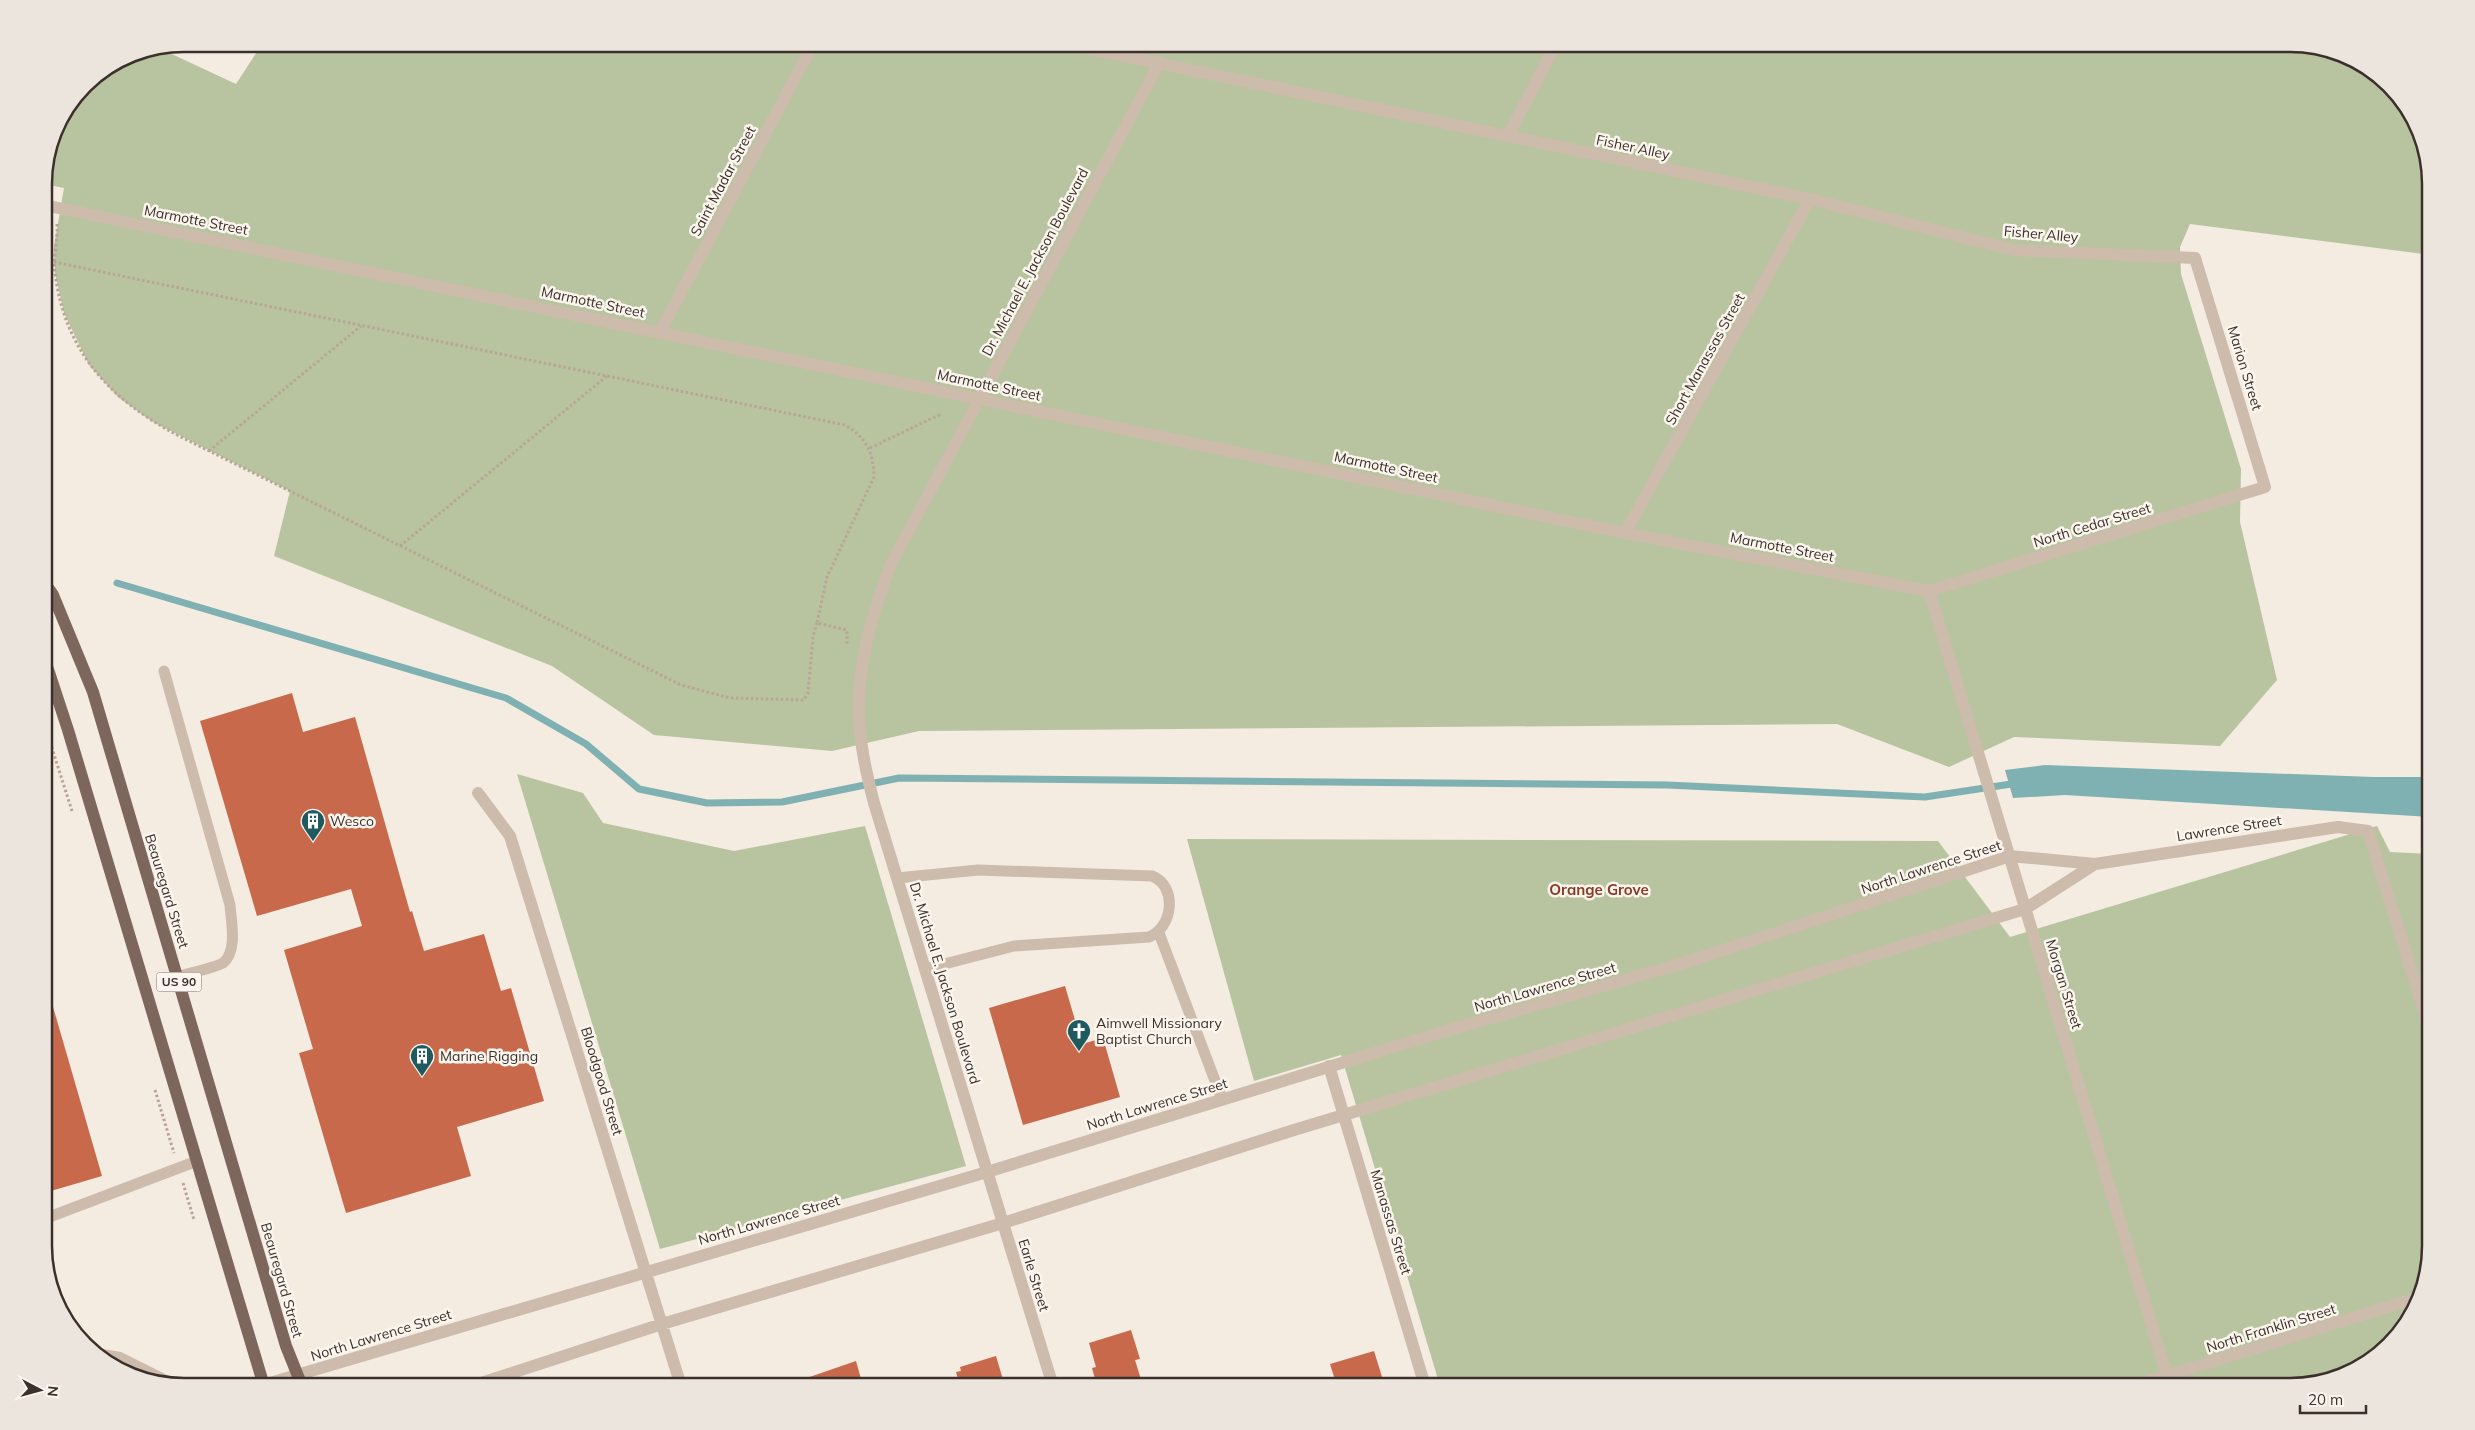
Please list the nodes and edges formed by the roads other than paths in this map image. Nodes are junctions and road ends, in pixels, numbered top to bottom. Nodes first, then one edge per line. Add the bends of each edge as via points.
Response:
1 (1552, 52) edge
2 (808, 53) edge
3 (1111, 53) edge
4 (1160, 62) junction
5 (1508, 136) junction
6 (1810, 199) junction
7 (53, 207) edge
8 (2195, 258) joint
9 (660, 332) junction
10 (979, 398) junction
11 (2265, 487) joint
12 (1625, 533) junction
13 (1929, 591) junction
14 (53, 595) edge
15 (164, 671) dead end
16 (53, 687) edge
17 (478, 793) dead end
18 (2010, 856) junction
19 (2094, 864) junction
20 (897, 878) junction
21 (2025, 909) junction
22 (1159, 933) junction
23 (925, 969) junction
24 (177, 977) junction
25 (2422, 1000) edge
26 (1329, 1066) junction
27 (1222, 1099) junction
28 (1343, 1116) junction
29 (197, 1161) junction
30 (987, 1172) junction
31 (53, 1217) edge
32 (1002, 1222) junction
33 (646, 1272) junction
34 (2410, 1300) edge
35 (662, 1324) junction
36 (115, 1357) edge
37 (148, 1372) edge
38 (260, 1378) edge
39 (298, 1378) edge
40 (309, 1378) edge
41 (497, 1378) edge
42 (679, 1378) edge
43 (1050, 1378) edge
44 (1423, 1378) edge
45 (2168, 1378) edge
46 (2178, 1378) edge

1 - 5 street
2 - 9 street, Saint Madar Street
3 - 4 street, Fisher Alley
4 - 5 street, Fisher Alley
4 - 10 street, Dr. Michael E. Jackson Boulevard
5 - 6 street, Fisher Alley
6 - 8 street, Fisher Alley via 2014,250
6 - 12 street, Short Manassas Street
7 - 9 street, Marmotte Street
8 - 11 street, Marion Street
9 - 10 street, Marmotte Street
10 - 12 street, Marmotte Street
10 - 20 street, Dr. Michael E. Jackson Boulevard via 891,564 875,607 865,648 859,707 863,761
11 - 13 street, North Cedar Street
12 - 13 street, Marmotte Street
13 - 18 street, Morgan Street
14 - 24 main road, Beauregard Street / US 90 via 92,692
15 - 24 lane via 230,905 232,936 231,951 223,963
16 - 29 main road, US 90
17 - 33 street, Bloodgood Street via 510,836
18 - 19 street, North Lawrence Street
18 - 21 street, Morgan Street
18 - 26 street, North Lawrence Street via 1688,962
19 - 21 street
19 - 25 street, Lawrence Street via 2338,827 2368,831
20 - 22 lane via 978,870 1152,876 1166,886 1169,897 1167,919
20 - 23 street, Dr. Michael E. Jackson Boulevard
21 - 28 street
21 - 45 street, Morgan Street
22 - 23 lane via 1149,937 1014,946
22 - 27 lane
23 - 30 street, Dr. Michael E. Jackson Boulevard
24 - 39 main road, Beauregard Street / US 90
26 - 27 street, North Lawrence Street
26 - 28 street, Manassas Street
27 - 30 street, North Lawrence Street
28 - 32 street
28 - 44 street, Manassas Street
29 - 31 lane
29 - 38 main road, US 90
30 - 32 street, Earle Street
30 - 33 street, North Lawrence Street
32 - 35 street
32 - 43 street, Earle Street
33 - 35 street, Bloodgood Street
33 - 40 street, North Lawrence Street
34 - 46 street, North Franklin Street
35 - 41 street
35 - 42 street, Bloodgood Street
36 - 37 street

